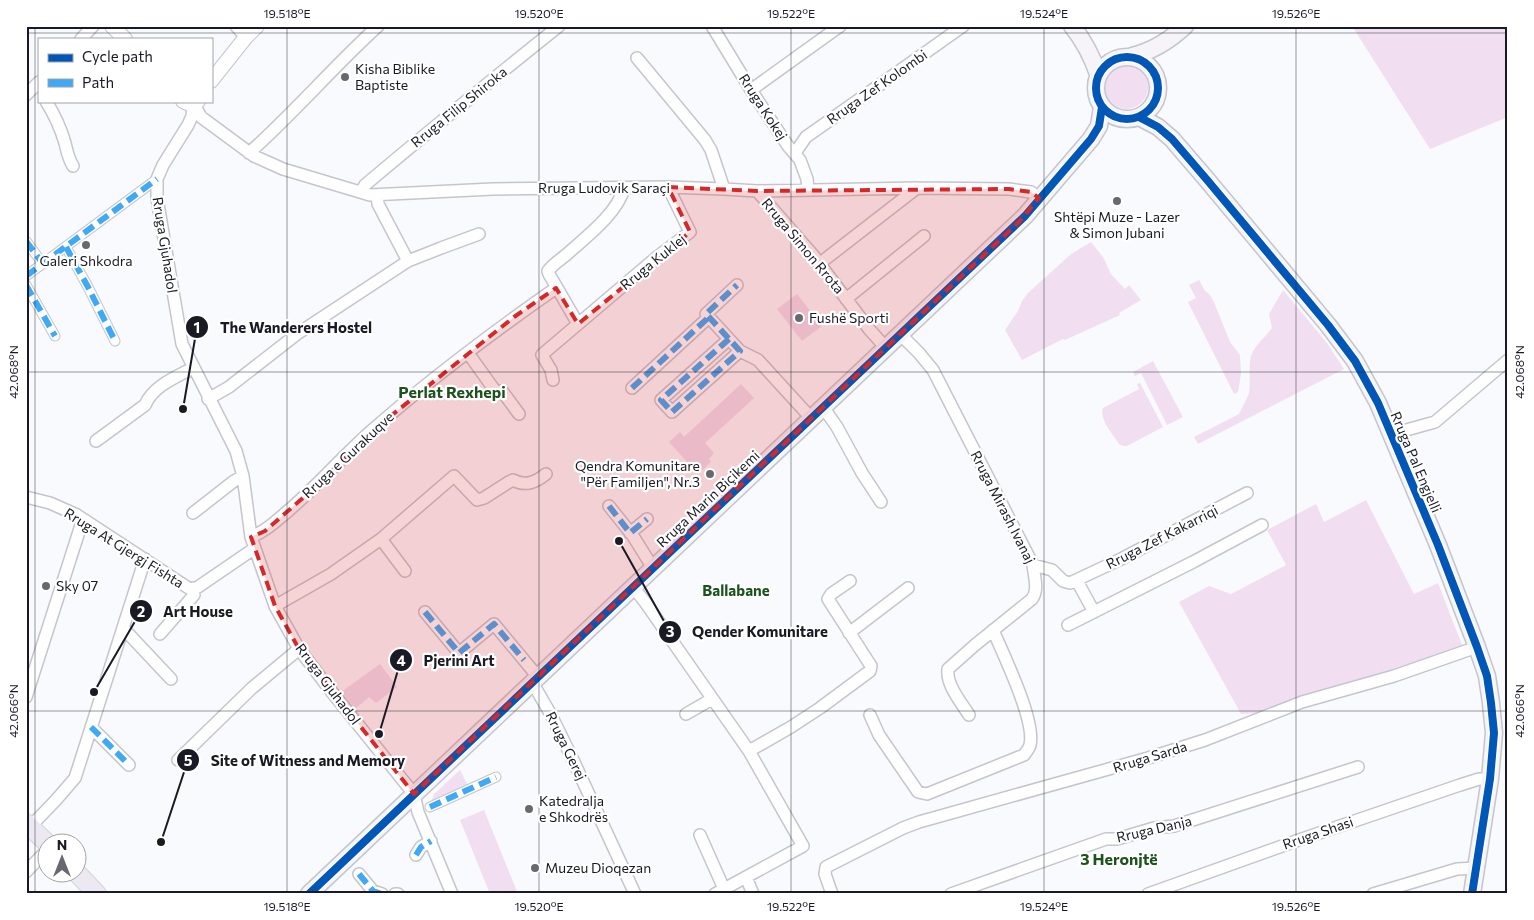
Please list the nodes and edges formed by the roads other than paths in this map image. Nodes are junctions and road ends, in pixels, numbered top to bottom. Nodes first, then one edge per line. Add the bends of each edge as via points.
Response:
1 (93, 26) edge
2 (112, 26) edge
3 (236, 26) edge
4 (256, 26) edge
5 (378, 26) edge
6 (559, 26) edge
7 (840, 26) edge
8 (964, 26) edge
9 (1185, 26) edge
10 (717, 28) edge
11 (1077, 32) edge
12 (246, 37) junction
13 (82, 38) edge
14 (124, 38) edge
15 (1168, 41) junction
16 (1132, 56) junction
17 (637, 58) dead end
18 (1113, 59) junction
19 (1098, 74) junction
20 (1156, 74) junction
21 (212, 80) edge
22 (38, 86) edge
23 (751, 90) junction
24 (26, 95) edge
25 (47, 102) edge
26 (192, 102) edge
27 (1155, 102) junction
28 (1102, 107) junction
29 (1132, 118) junction
30 (1091, 139) junction
31 (1172, 139) junction
32 (249, 153) junction
33 (795, 153) junction
34 (73, 166) dead end
35 (157, 179) junction
36 (668, 187) junction
37 (624, 188) junction
38 (724, 188) junction
39 (917, 188) junction
40 (808, 189) junction
41 (757, 191) junction
42 (361, 192) junction
43 (377, 195) junction
44 (1039, 198) junction
45 (479, 234) dead end
46 (924, 236) dead end
47 (26, 241) edge
48 (66, 248) junction
49 (408, 262) junction
50 (43, 264) junction
51 (819, 264) junction
52 (26, 276) edge
53 (26, 284) edge
54 (737, 285) dead end
55 (556, 288) junction
56 (846, 299) junction
57 (709, 317) junction
58 (578, 324) junction
59 (900, 334) junction
60 (55, 336) dead end
61 (729, 339) junction
62 (115, 341) dead end
63 (886, 348) junction
64 (740, 351) junction
65 (468, 353) junction
66 (1508, 360) edge
67 (193, 368) junction
68 (553, 380) dead end
69 (632, 388) dead end
70 (208, 399) junction
71 (817, 413) junction
72 (519, 414) dead end
73 (1391, 436) junction
74 (96, 441) dead end
75 (546, 474) dead end
76 (243, 476) junction
77 (1247, 493) dead end
78 (26, 497) edge
79 (881, 502) dead end
80 (609, 506) dead end
81 (193, 513) dead end
82 (83, 519) junction
83 (647, 519) dead end
84 (1262, 525) dead end
85 (630, 533) junction
86 (381, 539) junction
87 (253, 543) junction
88 (145, 559) junction
89 (1033, 566) junction
90 (653, 568) junction
91 (405, 571) dead end
92 (850, 581) dead end
93 (1077, 581) junction
94 (633, 587) junction
95 (908, 588) dead end
96 (194, 589) junction
97 (275, 606) junction
98 (425, 612) dead end
99 (1094, 612) junction
100 (1068, 625) dead end
101 (123, 628) junction
102 (993, 630) junction
103 (849, 633) junction
104 (160, 634) dead end
105 (1477, 647) junction
106 (299, 649) junction
107 (171, 678) dead end
108 (535, 680) junction
109 (26, 697) edge
110 (712, 699) junction
111 (686, 714) dead end
112 (870, 715) dead end
113 (969, 716) dead end
114 (91, 727) junction
115 (749, 751) junction
116 (178, 760) dead end
117 (129, 765) dead end
118 (1358, 767) dead end
119 (496, 777) dead end
120 (1490, 779) junction
121 (414, 794) junction
122 (430, 807) dead end
123 (28, 825) edge
124 (38, 834) edge
125 (700, 835) dead end
126 (431, 841) junction
127 (416, 855) dead end
128 (38, 859) edge
129 (1477, 868) junction
130 (26, 872) edge
131 (358, 874) dead end
132 (746, 877) junction
133 (86, 882) edge
134 (720, 891) edge
135 (97, 894) edge
136 (309, 894) edge
137 (382, 894) edge
138 (452, 894) edge
139 (635, 894) edge
140 (753, 894) edge
141 (832, 894) edge
142 (951, 894) edge
143 (1148, 894) edge
144 (1372, 894) edge
145 (1472, 894) edge

1 - 13 street
2 - 14 street
3 - 12 street
4 - 12 street
5 - 32 street
6 - 42 street, Rruga Filip Shiroka via 428,132
7 - 23 street
8 - 33 street, Rruga Zef Kolombi via 806,137
9 - 15 main road
10 - 23 street, Rruga Kokej
11 - 18 main road via 1094,49
11 - 19 main road via 1090,52
12 - 21 street
15 - 16 main road
15 - 20 main road via 1158,61
16 - 18 main road
16 - 20 main road via 1146,63
17 - 38 street via 705,140
18 - 19 main road
19 - 28 main road via 1096,97
20 - 27 main road via 1158,93
22 - 24 street
23 - 33 street, Rruga Kokej
25 - 34 street
26 - 32 street, Rruga Ludovik Saraçi via 201,117
26 - 35 street via 188,125
27 - 29 main road via 1148,111
27 - 31 main road, Rruga Pal Engjelli
28 - 29 main road via 1110,115
28 - 30 main road, Rruga Marin Biçikemi via 1099,126
29 - 30 main road, Rruga Marin Biçikemi via 1105,129
29 - 31 main road, Rruga Pal Engjelli via 1158,127
30 - 44 main road, Rruga Marin Biçikemi
31 - 73 main road, Rruga Pal Engjelli via 1355,361 1378,403
32 - 42 street, Rruga Ludovik Saraçi via 283,169
33 - 40 street, Rruga Kokej via 805,172
35 - 48 street
35 - 67 street, Rruga Gjuhadol via 157,198 180,337
36 - 37 street, Rruga Ludovik Saraçi
36 - 38 street, Rruga Ludovik Saraçi
36 - 58 street, Rruga Kuklej via 690,232
37 - 43 street, Rruga Ludovik Saraçi via 493,188
37 - 55 street via 616,206 550,268 549,274
38 - 41 street, Rruga Ludovik Saraçi
39 - 40 street, Rruga Ludovik Saraçi
39 - 44 street, Rruga Ludovik Saraçi via 1009,189 1031,192
39 - 51 street
40 - 41 street, Rruga Ludovik Saraçi
41 - 51 street, Rruga Simon Rrota
42 - 43 street, Rruga Ludovik Saraçi
43 - 49 street via 378,204
44 - 59 main road, Rruga Marin Biçikemi via 1025,216
45 - 49 street
46 - 56 street
47 - 50 street
48 - 50 street
48 - 62 street
49 - 70 street via 297,334 229,387
50 - 52 street
51 - 56 street, Rruga Simon Rrota
53 - 60 street
54 - 57 street via 706,314
55 - 58 street
55 - 65 street, Rruga e Gurakuqve
56 - 63 street, Rruga Simon Rrota
57 - 61 street
57 - 69 street
58 - 68 street, Rruga Kuklej via 542,355
59 - 63 main road, Rruga Marin Biçikemi
59 - 89 street, Rruga Mirash Ivanaj via 933,370
61 - 64 street
61 - 64 street via 661,400 672,412
63 - 71 main road, Rruga Marin Biçikemi
64 - 71 street via 758,360
65 - 72 street via 496,392 502,391
65 - 87 street, Rruga e Gurakuqve via 372,431
66 - 73 street, Rruga Pal Engjelli via 1435,422
67 - 70 street, Rruga Gjuhadol
67 - 74 street via 156,390 145,405
70 - 76 street, Rruga Gjuhadol via 236,451
71 - 79 street via 837,427
71 - 90 main road, Rruga Marin Biçikemi
73 - 105 main road, Rruga Pal Engjelli via 1438,544
75 - 86 street via 526,484 513,480 478,500 454,476
76 - 81 street
76 - 87 street, Rruga Gjuhadol
77 - 93 street, Rruga Zef Kakarriqi
78 - 82 street, Rruga At Gjergj Fishta via 50,503
80 - 85 street, Rruga Marin Biçikemi
82 - 88 street, Rruga At Gjergj Fishta
82 - 109 street
83 - 85 street
84 - 99 street
85 - 90 street, Rruga Marin Biçikemi
86 - 91 street
86 - 97 street via 331,574
87 - 96 street, Rruga At Gjergj Fishta
87 - 97 street, Rruga Gjuhadol
88 - 96 street, Rruga At Gjergj Fishta
88 - 101 street
89 - 93 street via 1052,570 1070,583
89 - 102 street, Rruga Mirash Ivanaj via 1035,595
90 - 94 main road, Rruga Marin Biçikemi
92 - 103 street via 828,599
93 - 99 street
94 - 108 main road, Rruga Marin Biçikemi
94 - 110 street
95 - 103 street
96 - 104 street, Rruga At Gjergj Fishta via 194,595
97 - 106 street, Rruga Gjuhadol
98 - 108 street via 459,653 494,624
99 - 100 street
101 - 107 street
101 - 114 street
102 - 112 street via 1028,718 1030,746 1024,755 927,794 918,792 878,735
102 - 113 street, Rruga Mirash Ivanaj via 948,669 950,684
103 - 115 street via 871,666 870,672 791,727
105 - 120 main road, Rruga Pal Engjelli via 1487,676 1494,733
105 - 141 street, Rruga Sarda via 1394,676 1302,702 1205,740 1148,758 918,822 825,869
106 - 116 street via 252,688
106 - 121 street, Rruga Gjuhadol
108 - 121 main road, Rruga Marin Biçikemi
108 - 139 street, Rruga Gerej
110 - 111 street
110 - 115 street
114 - 117 street
114 - 123 street via 75,778
115 - 132 street via 803,846
118 - 142 street, Rruga Danja via 1174,826 1117,839 1106,838
119 - 122 street
120 - 129 main road, Rruga Pal Engjelli
120 - 143 street, Rruga Shasi via 1460,785
121 - 126 street
121 - 136 main road, Rruga Marin Biçikemi
123 - 124 main road
125 - 134 street
126 - 127 street
126 - 138 street
128 - 130 street
129 - 144 street via 1457,869
129 - 145 main road, Rruga Pal Engjelli
131 - 137 street via 373,891
132 - 134 street
132 - 140 street
133 - 135 main road

